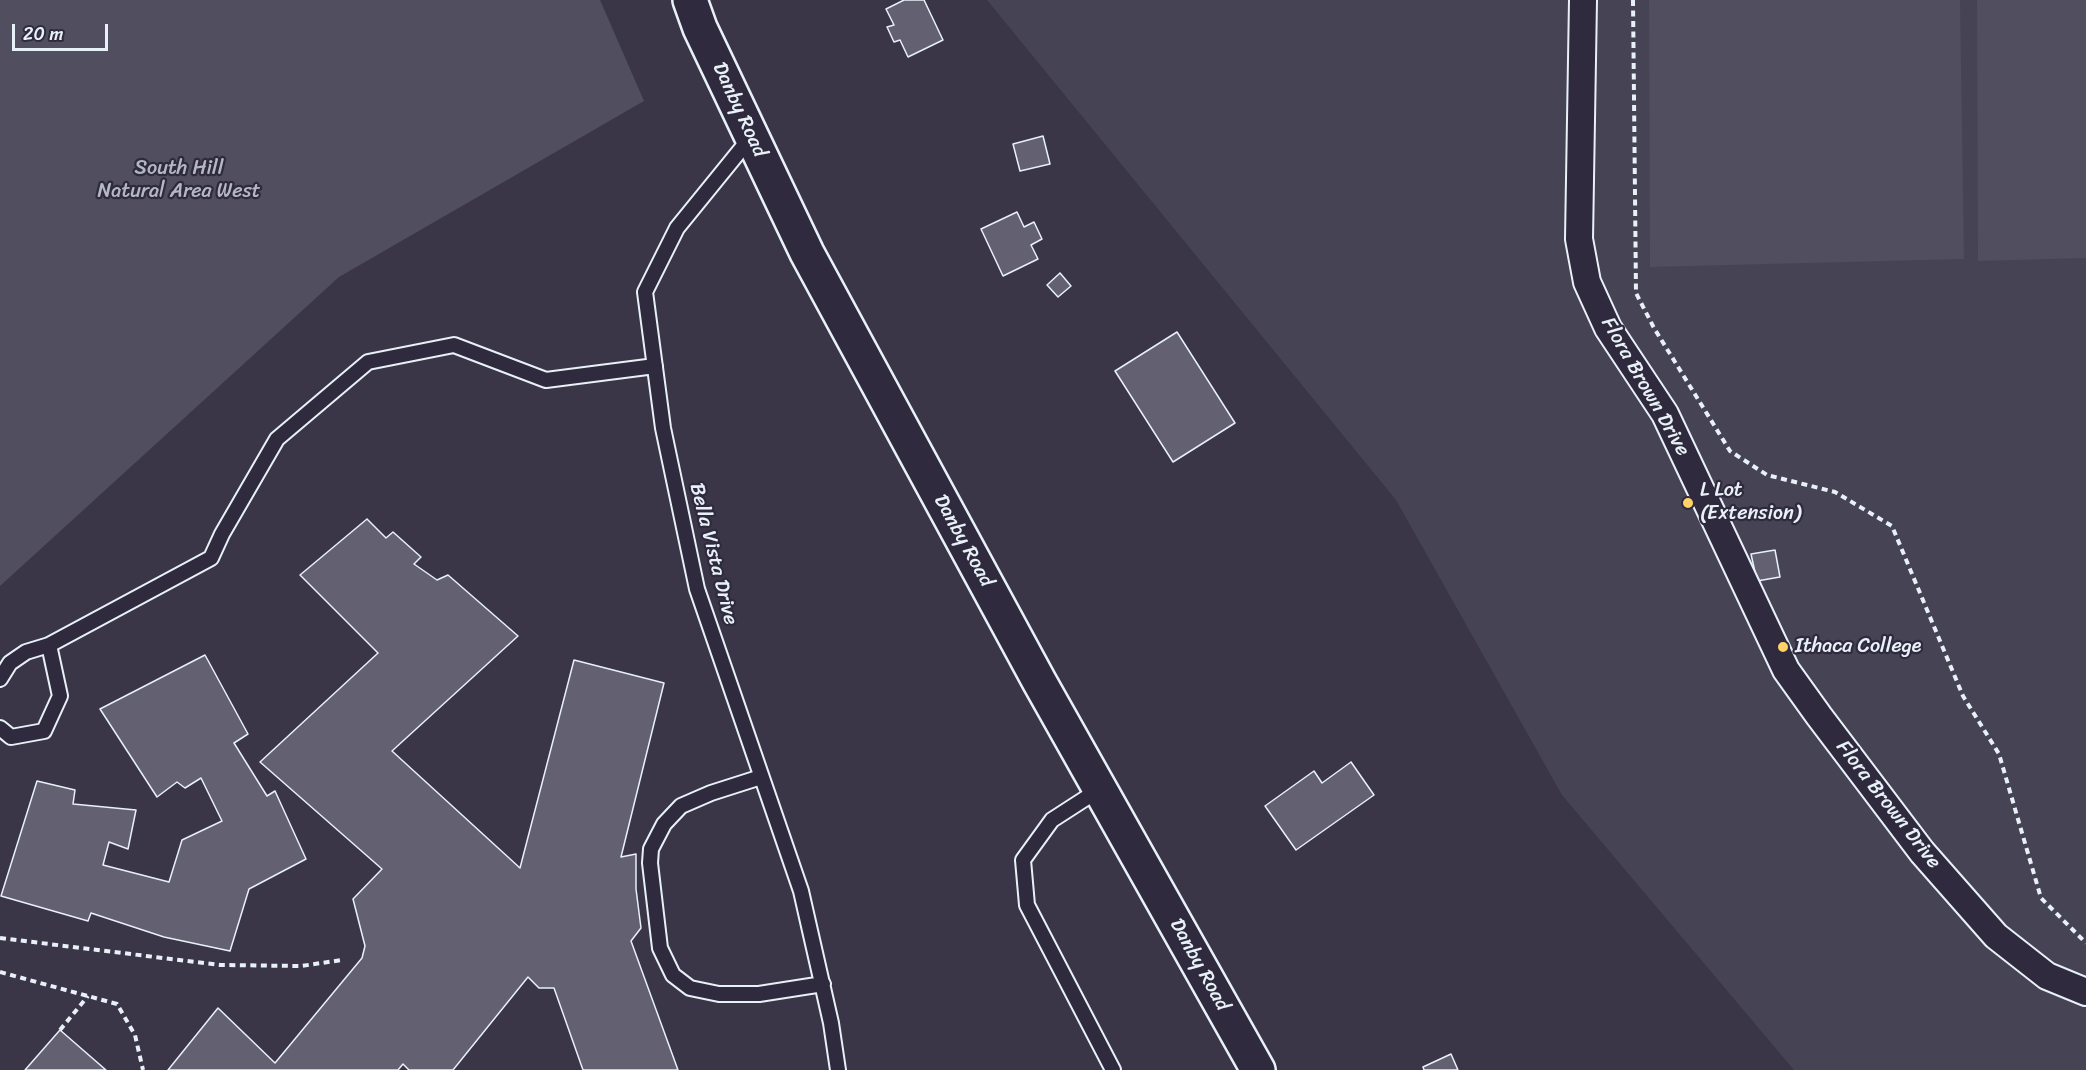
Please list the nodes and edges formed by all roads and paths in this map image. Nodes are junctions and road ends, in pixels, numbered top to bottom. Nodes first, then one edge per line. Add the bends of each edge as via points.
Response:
1 (690, 0) edge
2 (1583, 0) edge
3 (1633, 0) edge
4 (752, 137) junction
5 (655, 366) junction
6 (49, 645) junction
7 (0, 679) edge
8 (0, 728) edge
9 (761, 777) junction
10 (1100, 789) junction
11 (0, 938) edge
12 (2086, 943) edge
13 (342, 960) dead end
14 (0, 972) edge
15 (823, 984) junction
16 (2086, 992) edge
17 (88, 996) junction
18 (60, 1030) dead end
19 (143, 1070) edge
20 (838, 1070) edge
21 (1113, 1070) edge
22 (1258, 1070) edge

1 - 4 main road, Danby Road
2 - 16 street, Flora Brown Drive via 1579,239 1587,282 1608,328 1665,414 1786,670 1819,716 1922,852 1996,936 2047,976
3 - 12 path via 1636,293 1730,451 1767,475 1836,492 1892,526 1963,696 1999,754 2041,898
4 - 5 lane, Bella Vista Drive via 677,228 645,292
4 - 10 main road, Danby Road via 812,264
5 - 6 lane via 546,380 454,345 368,362 277,439 211,558
5 - 9 lane, Bella Vista Drive via 663,428 697,589
6 - 7 lane via 26,652 10,663
6 - 8 lane via 60,696 44,731 11,737
9 - 15 lane, Bella Vista Drive via 801,891
9 - 15 lane via 681,806 664,825 651,849 650,863 660,948 673,975 690,988 759,994
10 - 21 lane via 1052,820 1023,860 1027,905
10 - 22 main road, Danby Road
11 - 13 path via 220,965 301,966
14 - 17 path
15 - 20 lane, Bella Vista Drive
17 - 18 path
17 - 19 path via 117,1004 135,1035

